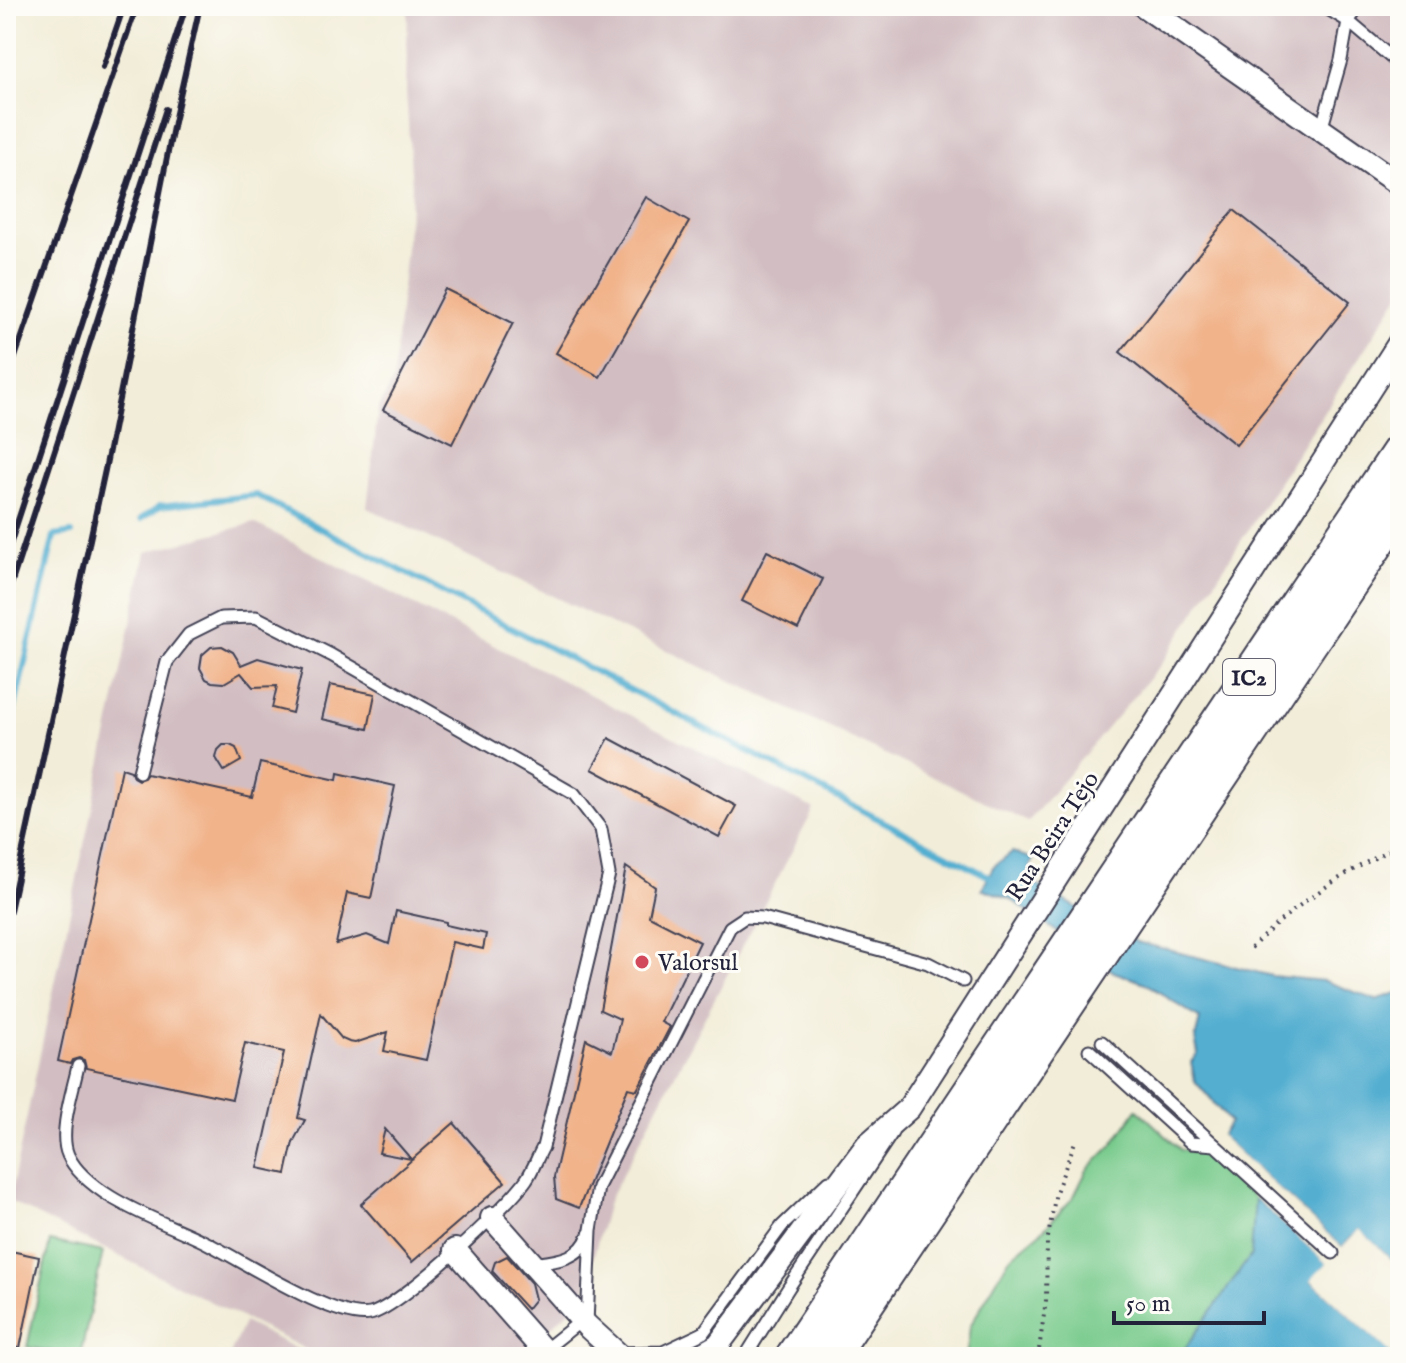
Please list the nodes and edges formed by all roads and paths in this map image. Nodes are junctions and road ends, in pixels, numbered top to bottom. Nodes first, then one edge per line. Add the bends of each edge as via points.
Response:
1 (1144, 6) edge
2 (1323, 6) edge
3 (1360, 6) edge
4 (1348, 21) junction
5 (1400, 65) edge
6 (1321, 131) junction
7 (1400, 185) edge
8 (1400, 342) edge
9 (1400, 453) edge
10 (1400, 507) edge
11 (139, 772) dead end
12 (1400, 845) edge
13 (1112, 907) junction
14 (1251, 948) dead end
15 (1075, 962) junction
16 (963, 981) dead end
17 (1102, 1042) dead end
18 (1089, 1050) dead end
19 (78, 1066) dead end
20 (909, 1108) junction
21 (1075, 1142) dead end
22 (867, 1145) junction
23 (1215, 1145) junction
24 (492, 1218) junction
25 (591, 1230) junction
26 (455, 1250) junction
27 (1333, 1253) dead end
28 (532, 1264) junction
29 (585, 1323) junction
30 (543, 1355) edge
31 (619, 1355) edge
32 (697, 1357) edge
33 (745, 1357) edge
34 (794, 1357) edge
35 (829, 1357) edge
36 (1038, 1357) edge

1 - 6 street
2 - 4 lane
3 - 4 lane
4 - 5 lane
4 - 6 lane
6 - 7 street
8 - 20 street, Rua Beira Tejo
9 - 13 highway, IC2
10 - 13 highway, IC2
11 - 24 lane via 167,662 189,634 221,618 256,617 574,794 601,829 609,874 543,1147 526,1179
12 - 14 path via 1318,891
13 - 15 highway, IC2
15 - 34 highway, IC2
15 - 35 highway, IC2
16 - 25 lane via 928,963 754,916 730,927 598,1187
17 - 23 lane
18 - 23 lane via 1191,1143
19 - 26 lane via 64,1135 67,1154 82,1175 111,1197 286,1287 367,1315 383,1310
20 - 22 street
20 - 33 lane, Rua Beira Tejo
21 - 36 path via 1056,1192 1047,1243
22 - 31 lane via 782,1226 703,1333 663,1352
22 - 32 street via 718,1345
23 - 27 lane
24 - 26 lane
24 - 28 street
25 - 28 lane via 579,1252
25 - 29 lane
26 - 30 street
28 - 29 street
29 - 30 lane
29 - 31 street

